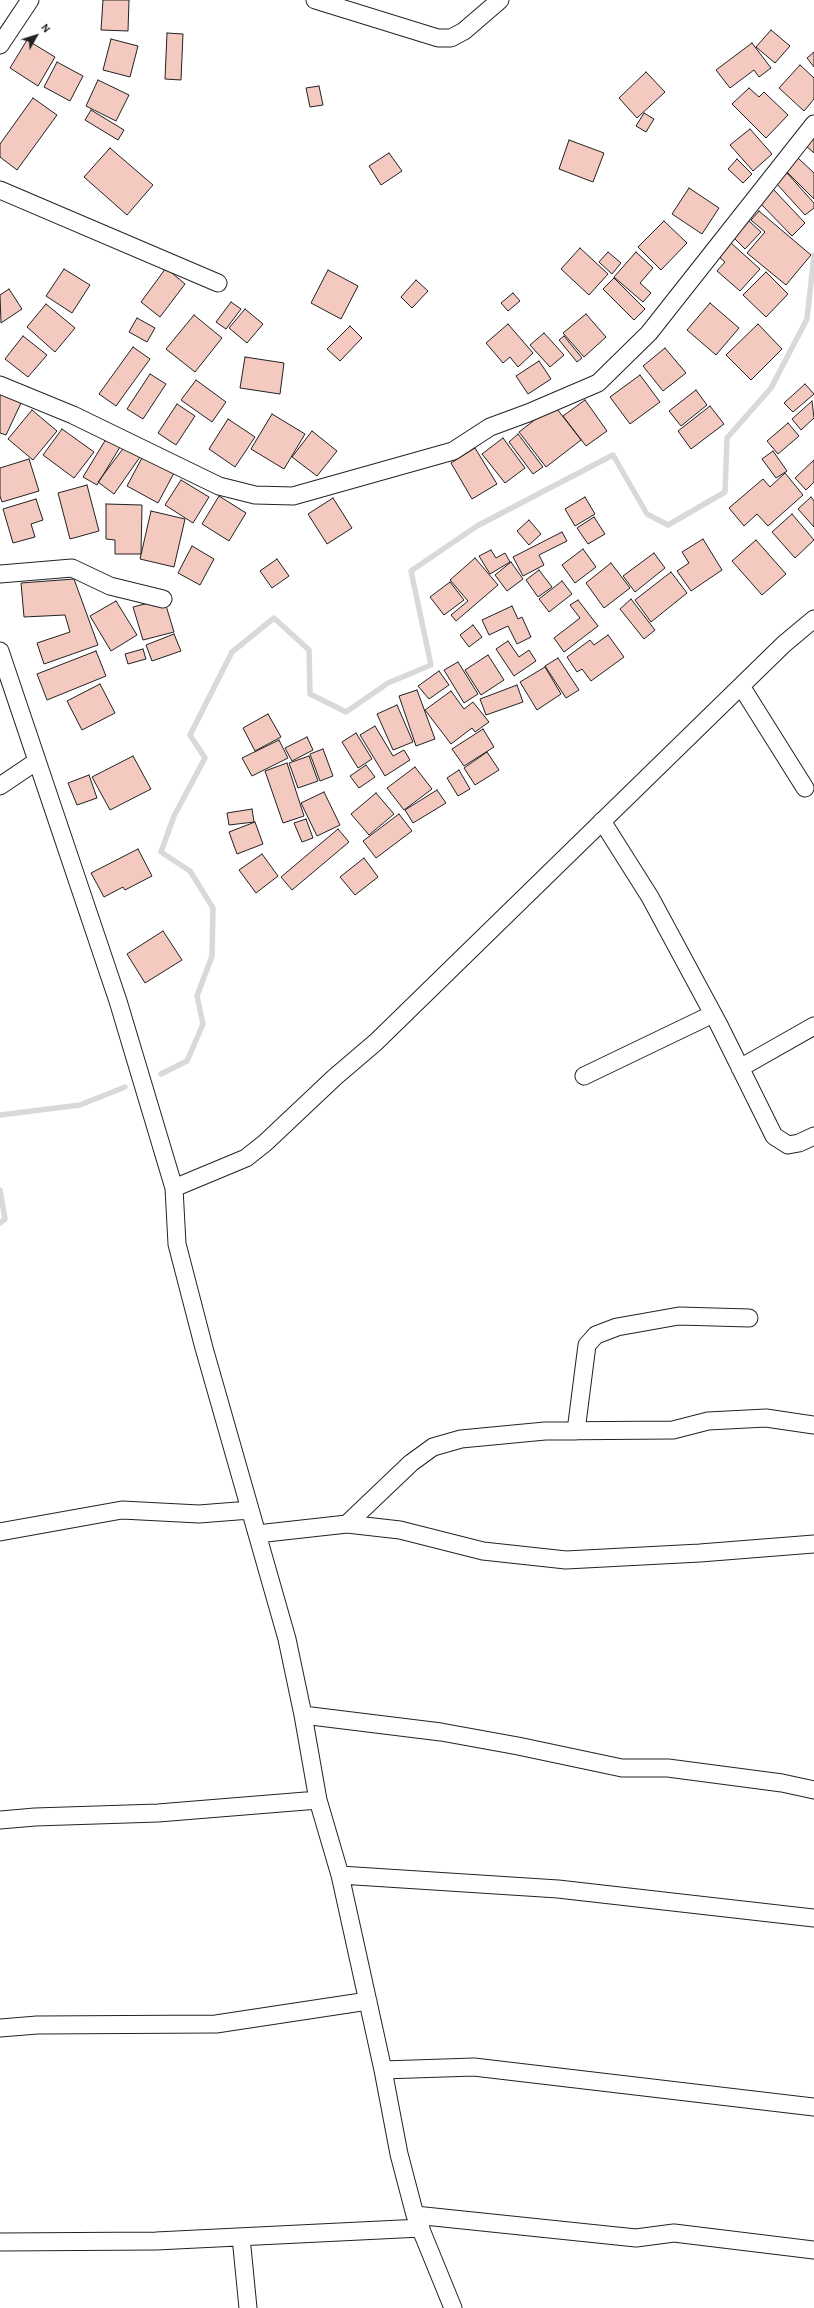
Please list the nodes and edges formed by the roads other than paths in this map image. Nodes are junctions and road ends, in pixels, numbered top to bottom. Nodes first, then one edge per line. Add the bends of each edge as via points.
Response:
1 (30, 0) edge
2 (315, 0) edge
3 (500, 0) edge
4 (0, 45) edge
5 (814, 124) edge
6 (0, 190) edge
7 (218, 283) dead end
8 (0, 385) edge
9 (0, 574) edge
10 (163, 599) dead end
11 (814, 620) edge
12 (0, 651) edge
13 (741, 686) junction
14 (37, 761) junction
15 (0, 786) edge
16 (805, 788) dead end
17 (602, 821) junction
18 (713, 1014) junction
19 (814, 1026) edge
20 (740, 1068) junction
21 (584, 1076) dead end
22 (814, 1136) edge
23 (174, 1188) junction
24 (749, 1318) dead end
25 (814, 1425) edge
26 (576, 1431) junction
27 (250, 1510) junction
28 (347, 1524) junction
29 (0, 1532) edge
30 (257, 1534) junction
31 (814, 1544) edge
32 (303, 1714) junction
33 (814, 1790) edge
34 (318, 1800) junction
35 (0, 1820) edge
36 (340, 1875) junction
37 (814, 1918) edge
38 (368, 2001) junction
39 (0, 2028) edge
40 (383, 2070) junction
41 (814, 2107) edge
42 (418, 2222) junction
43 (242, 2237) junction
44 (0, 2242) edge
45 (814, 2250) edge
46 (248, 2308) edge
47 (453, 2308) edge

1 - 4 street
2 - 3 street via 438,38 451,38
5 - 8 street via 649,332 598,383 528,414 490,427 453,451 293,496 255,495 219,486 74,414
6 - 7 street
9 - 10 street via 72,568 110,586
11 - 13 street via 784,644
12 - 14 street
13 - 16 street
13 - 17 street
14 - 15 street
14 - 23 street via 118,1001
17 - 18 street via 650,897
17 - 23 street via 376,1042 265,1143 246,1158
18 - 20 street
18 - 21 street
19 - 20 street
20 - 22 street via 774,1136 788,1145 799,1144
23 - 27 street via 177,1244
24 - 26 street via 679,1316 617,1327 596,1335 587,1345
25 - 26 street via 766,1418 708,1421 673,1430
26 - 28 street via 545,1431 461,1439 433,1447 410,1463
27 - 29 street via 199,1514 122,1510
27 - 30 street
28 - 30 street
28 - 31 street via 400,1530 483,1551 566,1560
30 - 32 street via 287,1639
32 - 33 street via 441,1732 622,1768 683,1770 782,1782
32 - 34 street
34 - 35 street via 158,1813 35,1816
34 - 36 street
36 - 37 street via 558,1889
36 - 38 street
38 - 39 street via 216,2024 37,2025
38 - 40 street
40 - 41 street via 474,2067
40 - 42 street via 399,2154
42 - 43 street
42 - 45 street via 636,2238 674,2233
42 - 47 street
43 - 44 street via 156,2241
43 - 46 street

